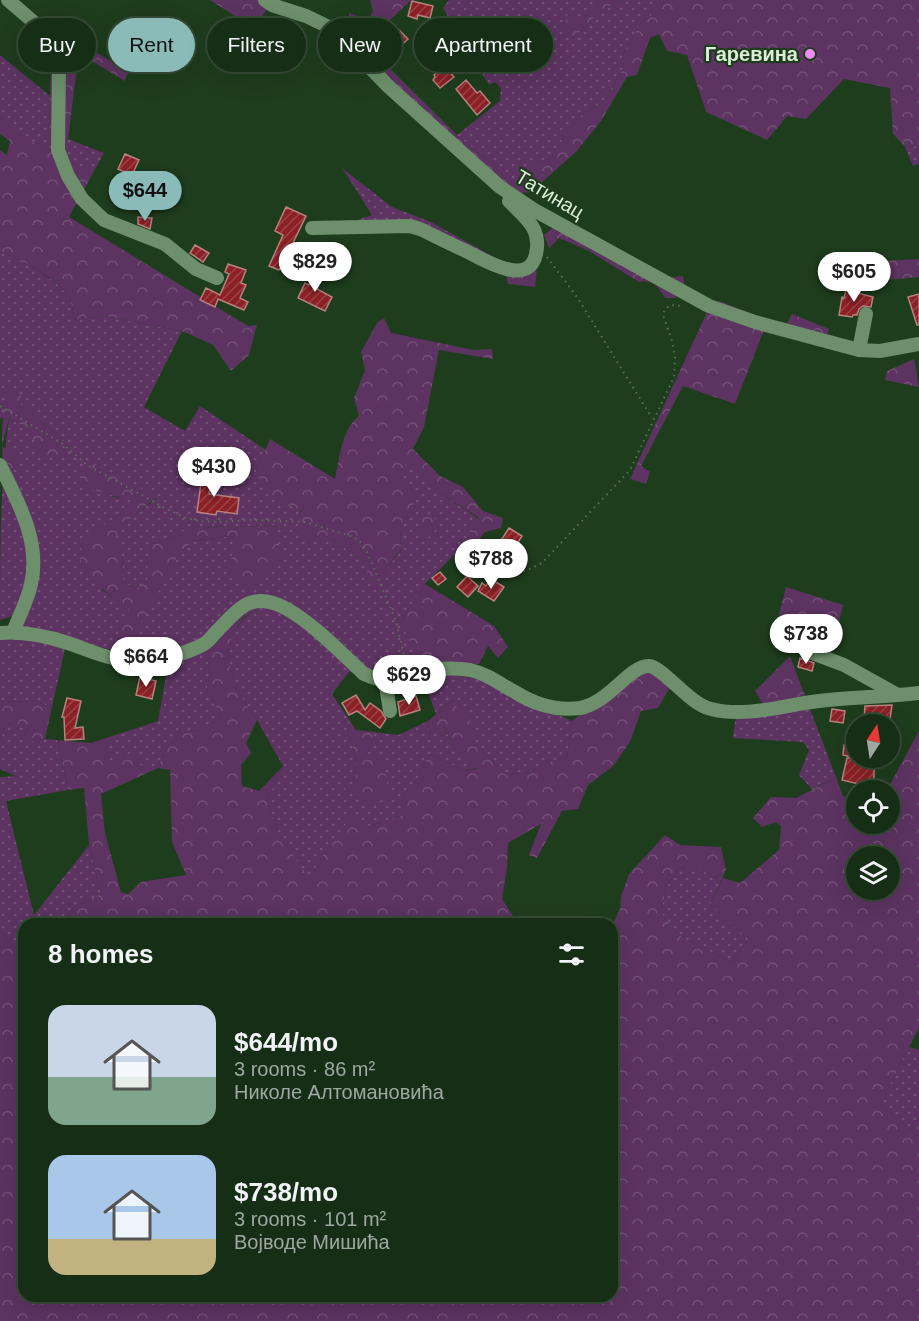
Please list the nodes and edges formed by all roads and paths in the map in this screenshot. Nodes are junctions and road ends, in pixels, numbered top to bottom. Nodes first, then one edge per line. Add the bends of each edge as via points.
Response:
1 (8, 0) edge
2 (265, 0) edge
3 (500, 187) junction
4 (312, 228) dead end
5 (538, 245) junction
6 (217, 278) dead end
7 (686, 306) dead end
8 (866, 314) dead end
9 (919, 344) edge
10 (859, 350) junction
11 (0, 406) edge
12 (653, 419) junction
13 (0, 465) edge
14 (512, 575) dead end
15 (6, 632) edge
16 (812, 654) dead end
17 (412, 674) junction
18 (385, 680) junction
19 (919, 693) edge
20 (898, 695) junction
21 (390, 711) dead end

1 - 6 street via 44,31 57,48 58,150 82,199 104,220 165,244 196,269
2 - 3 street, Татинац via 332,28 389,87
3 - 5 street via 532,223
3 - 10 street, Татинац via 536,211 709,306
4 - 5 street via 410,226 510,270 525,270 533,264
5 - 12 path via 577,297
7 - 12 path via 670,305 663,315 672,341 674,376
8 - 10 street
9 - 10 street, Татинац via 880,351
11 - 17 path via 63,444 87,465 186,518 305,522 354,537 371,562 396,621 405,663
12 - 14 path via 630,470 542,563
13 - 15 street via 33,543 32,580
15 - 18 street via 65,642 104,656 155,660 206,643 244,605 266,601 304,621 364,674
16 - 20 street via 844,664
17 - 18 street
17 - 20 street via 443,668 470,670 489,676 534,702 566,708 596,703 646,666 657,668 700,706 728,712
18 - 21 street
19 - 20 street

